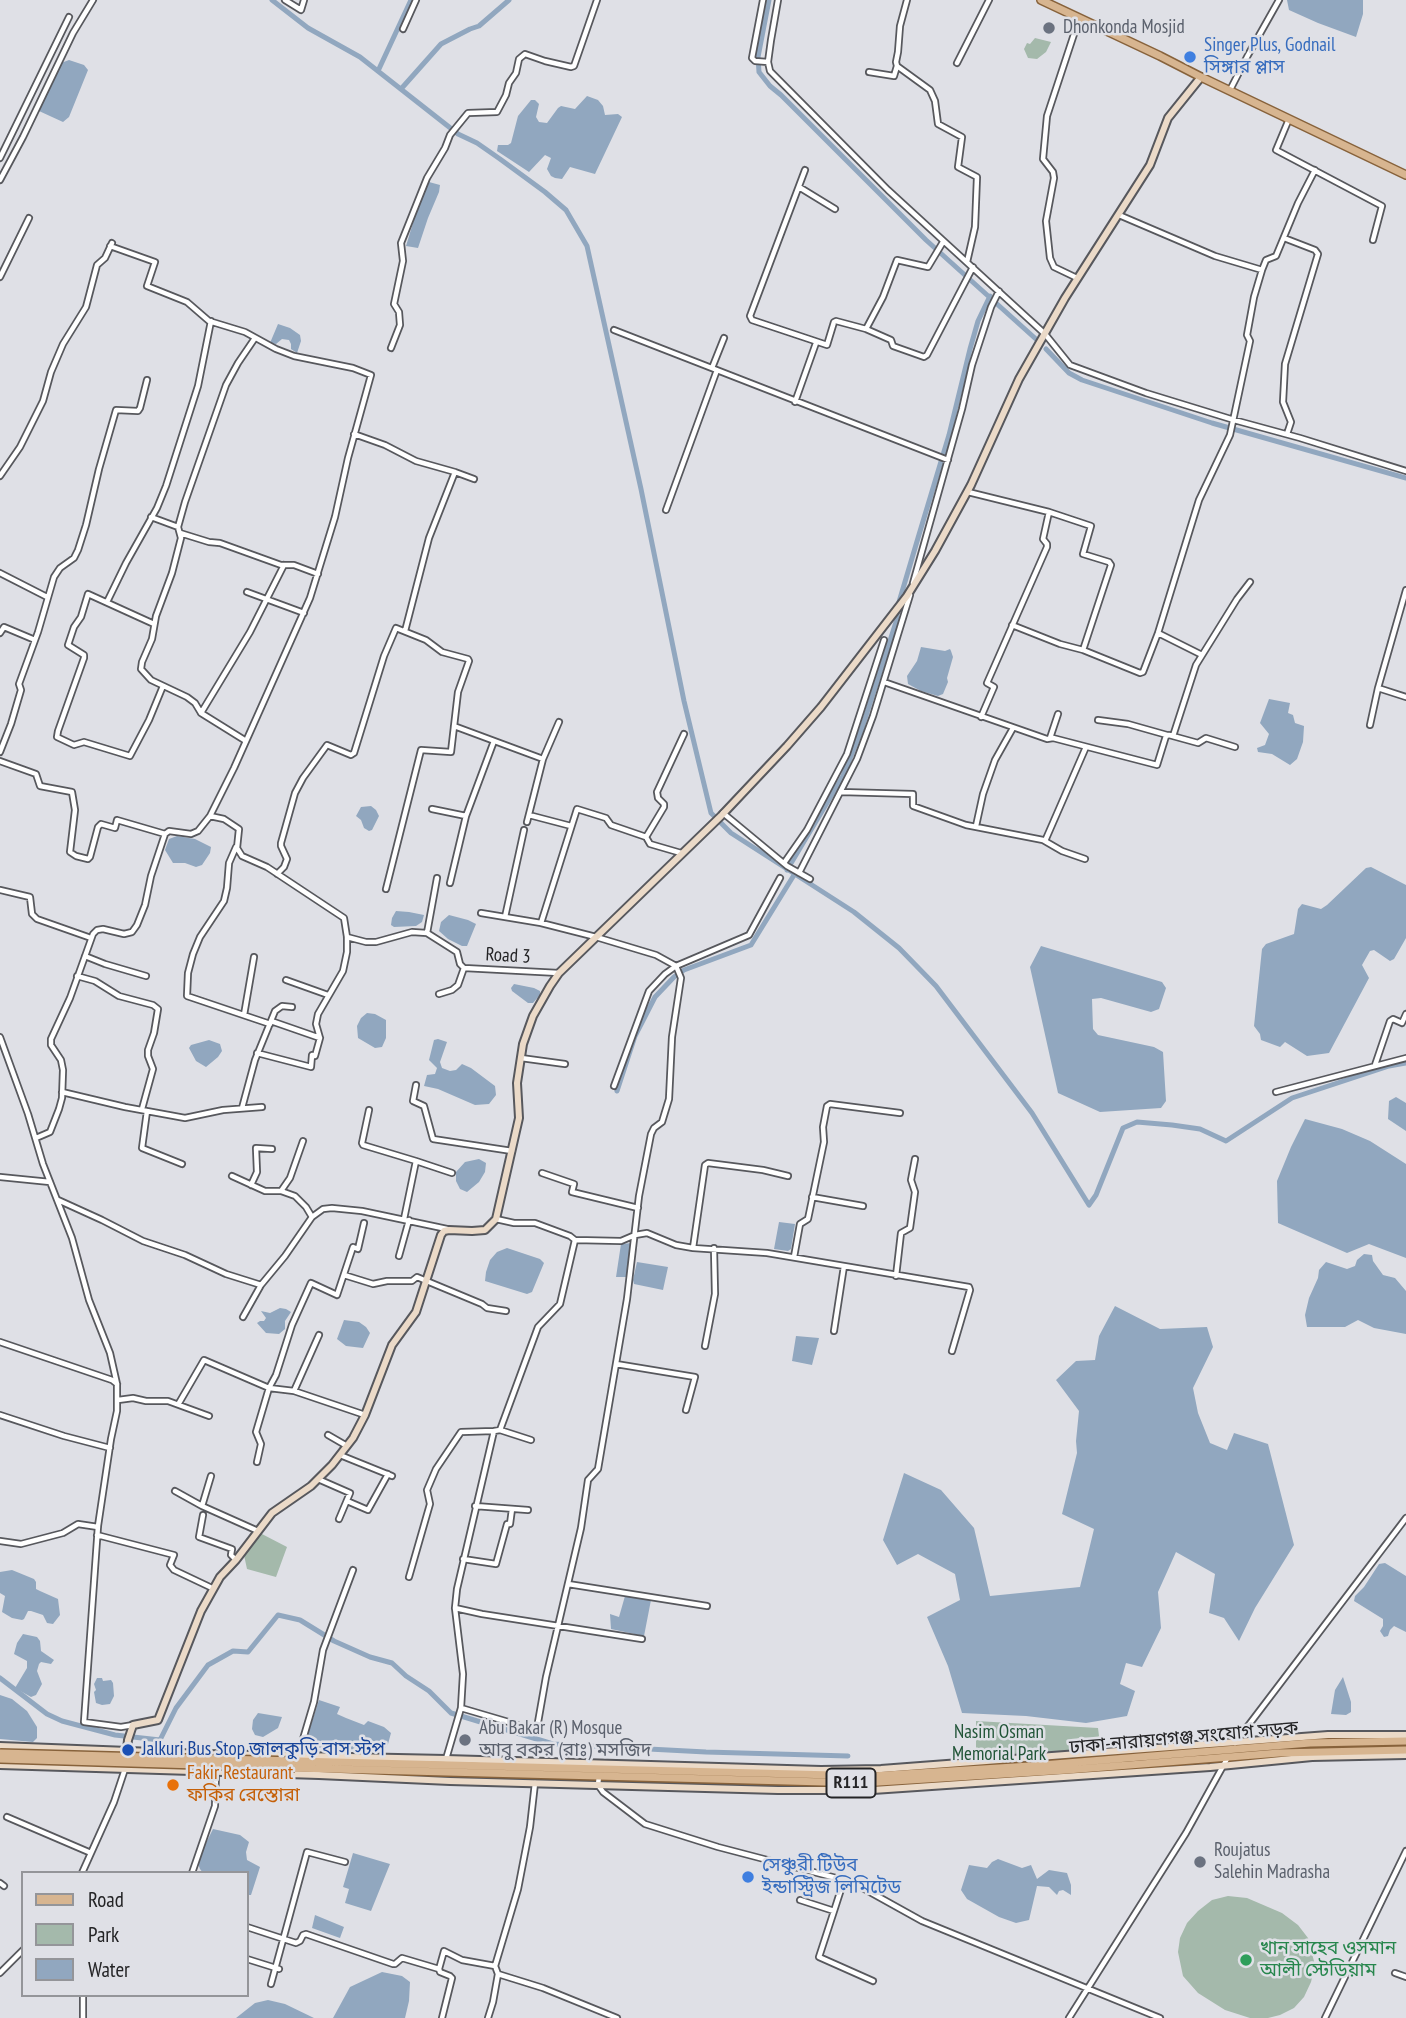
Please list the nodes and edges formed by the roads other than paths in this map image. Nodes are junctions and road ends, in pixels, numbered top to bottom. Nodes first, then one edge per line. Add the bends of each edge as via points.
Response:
1 (93, 0) edge
2 (285, 0) edge
3 (304, 0) edge
4 (416, 0) edge
5 (597, 0) edge
6 (763, 0) edge
7 (778, 0) edge
8 (907, 0) edge
9 (989, 0) edge
10 (1041, 0) edge
11 (1279, 0) edge
12 (69, 18) dead end
13 (1079, 19) junction
14 (403, 29) dead end
15 (766, 62) junction
16 (957, 63) dead end
17 (897, 66) junction
18 (869, 72) dead end
19 (1201, 77) junction
20 (1230, 90) junction
21 (1289, 119) junction
22 (0, 158) edge
23 (805, 170) dead end
24 (1315, 170) junction
25 (1406, 175) edge
26 (0, 180) edge
27 (799, 187) junction
28 (835, 209) dead end
29 (1119, 215) junction
30 (29, 218) dead end
31 (1284, 239) junction
32 (1373, 240) dead end
33 (942, 244) junction
34 (967, 262) junction
35 (971, 270) junction
36 (1262, 270) junction
37 (0, 277) edge
38 (1077, 278) junction
39 (998, 293) junction
40 (211, 321) junction
41 (614, 330) dead end
42 (866, 330) junction
43 (1045, 334) junction
44 (255, 338) junction
45 (724, 338) dead end
46 (816, 343) junction
47 (391, 348) dead end
48 (715, 369) junction
49 (148, 380) dead end
50 (795, 402) junction
51 (1233, 423) junction
52 (354, 434) junction
53 (1287, 435) junction
54 (946, 460) junction
55 (1406, 471) edge
56 (455, 472) junction
57 (0, 476) edge
58 (474, 479) dead end
59 (968, 492) junction
60 (666, 510) dead end
61 (1049, 512) junction
62 (151, 517) junction
63 (178, 527) junction
64 (180, 533) junction
65 (284, 565) junction
66 (0, 573) edge
67 (318, 573) junction
68 (1250, 582) dead end
69 (1406, 590) edge
70 (247, 592) dead end
71 (909, 593) junction
72 (47, 597) junction
73 (267, 600) junction
74 (107, 602) junction
75 (304, 613) junction
76 (154, 624) junction
77 (1012, 625) junction
78 (405, 631) junction
79 (0, 633) edge
80 (1158, 633) junction
81 (35, 640) junction
82 (884, 640) dead end
83 (1083, 650) junction
84 (1202, 655) junction
85 (884, 682) junction
86 (163, 686) junction
87 (1378, 688) junction
88 (1406, 697) edge
89 (201, 713) junction
90 (1058, 715) dead end
91 (981, 718) junction
92 (1098, 720) dead end
93 (559, 722) dead end
94 (1370, 725) dead end
95 (454, 726) junction
96 (1013, 729) junction
97 (684, 734) dead end
98 (1170, 735) junction
99 (1050, 739) junction
100 (246, 741) junction
101 (494, 741) junction
102 (1086, 747) junction
103 (1235, 747) dead end
104 (0, 752) edge
105 (543, 759) junction
106 (0, 761) edge
107 (841, 792) junction
108 (432, 809) dead end
109 (529, 815) junction
110 (722, 815) junction
111 (210, 816) junction
112 (466, 816) junction
113 (527, 822) dead end
114 (571, 826) junction
115 (976, 826) junction
116 (524, 830) dead end
117 (165, 834) junction
118 (646, 837) junction
119 (1045, 841) junction
120 (237, 843) junction
121 (681, 853) junction
122 (1085, 859) dead end
123 (786, 864) junction
124 (797, 872) junction
125 (277, 874) junction
126 (437, 878) dead end
127 (780, 878) dead end
128 (810, 879) dead end
129 (450, 883) dead end
130 (0, 890) edge
131 (386, 890) dead end
132 (481, 913) dead end
133 (505, 916) junction
134 (541, 923) junction
135 (427, 933) junction
136 (347, 937) junction
137 (596, 937) junction
138 (91, 938) junction
139 (85, 956) junction
140 (254, 957) dead end
141 (677, 967) junction
142 (464, 968) junction
143 (559, 973) junction
144 (77, 976) junction
145 (146, 976) dead end
146 (286, 980) dead end
147 (439, 994) dead end
148 (328, 995) junction
149 (292, 1007) dead end
150 (1406, 1014) edge
151 (244, 1015) junction
152 (270, 1023) junction
153 (0, 1037) edge
154 (320, 1038) junction
155 (2, 1045) edge
156 (257, 1053) junction
157 (520, 1058) junction
158 (1406, 1058) edge
159 (565, 1064) dead end
160 (1375, 1066) junction
161 (415, 1085) dead end
162 (614, 1086) dead end
163 (62, 1092) junction
164 (1276, 1092) dead end
165 (262, 1107) dead end
166 (243, 1108) junction
167 (145, 1110) junction
168 (369, 1110) dead end
169 (900, 1113) dead end
170 (36, 1138) junction
171 (303, 1141) dead end
172 (272, 1149) dead end
173 (513, 1151) junction
174 (915, 1159) dead end
175 (416, 1161) junction
176 (182, 1164) dead end
177 (452, 1173) dead end
178 (542, 1173) dead end
179 (232, 1176) dead end
180 (788, 1176) dead end
181 (0, 1177) edge
182 (50, 1182) junction
183 (251, 1185) junction
184 (281, 1191) junction
185 (812, 1197) junction
186 (57, 1199) junction
187 (863, 1206) dead end
188 (638, 1208) junction
189 (312, 1217) junction
190 (406, 1219) junction
191 (496, 1219) junction
192 (365, 1223) dead end
193 (449, 1230) junction
194 (635, 1235) junction
195 (575, 1240) junction
196 (694, 1248) junction
197 (714, 1248) junction
198 (399, 1256) dead end
199 (794, 1257) junction
200 (844, 1266) junction
201 (344, 1275) junction
202 (896, 1276) junction
203 (425, 1279) junction
204 (261, 1285) junction
205 (506, 1311) dead end
206 (243, 1317) dead end
207 (834, 1331) dead end
208 (318, 1335) dead end
209 (0, 1342) edge
210 (705, 1346) dead end
211 (952, 1351) dead end
212 (617, 1364) junction
213 (117, 1384) junction
214 (269, 1388) junction
215 (294, 1391) junction
216 (118, 1399) junction
217 (179, 1404) junction
218 (686, 1410) dead end
219 (0, 1415) edge
220 (365, 1415) junction
221 (209, 1416) dead end
222 (497, 1430) junction
223 (328, 1435) dead end
224 (531, 1440) dead end
225 (347, 1446) junction
226 (110, 1448) junction
227 (340, 1455) junction
228 (257, 1462) dead end
229 (212, 1476) dead end
230 (318, 1479) junction
231 (175, 1491) dead end
232 (346, 1502) junction
233 (202, 1506) junction
234 (475, 1506) junction
235 (512, 1509) junction
236 (528, 1510) dead end
237 (203, 1515) dead end
238 (1406, 1518) edge
239 (340, 1519) dead end
240 (98, 1527) junction
241 (258, 1531) junction
242 (97, 1535) junction
243 (0, 1541) edge
244 (463, 1559) junction
245 (236, 1560) junction
246 (353, 1570) dead end
247 (409, 1577) dead end
248 (568, 1584) junction
249 (212, 1588) junction
250 (707, 1606) dead end
251 (455, 1608) junction
252 (558, 1626) junction
253 (642, 1639) dead end
254 (461, 1708) junction
255 (132, 1728) junction
256 (1406, 1735) edge
257 (1406, 1741) edge
258 (0, 1746) edge
259 (1235, 1746) junction
260 (127, 1751) junction
261 (0, 1753) edge
262 (1406, 1753) edge
263 (1228, 1757) junction
264 (0, 1759) edge
265 (446, 1759) junction
266 (296, 1762) junction
267 (0, 1765) edge
268 (320, 1765) junction
269 (1224, 1766) junction
270 (125, 1769) junction
271 (216, 1772) junction
272 (599, 1776) junction
273 (535, 1783) junction
274 (598, 1785) junction
275 (8, 1817) dead end
276 (1406, 1851) edge
277 (91, 1853) junction
278 (345, 1862) dead end
279 (82, 1871) edge
280 (193, 1871) edge
281 (844, 1880) junction
282 (800, 1900) dead end
283 (834, 1912) junction
284 (248, 1927) edge
285 (282, 1940) junction
286 (21, 1952) edge
287 (248, 1959) edge
288 (495, 1966) junction
289 (277, 1968) junction
290 (439, 1969) junction
291 (0, 1973) edge
292 (1395, 1973) dead end
293 (498, 1974) junction
294 (1406, 1978) edge
295 (873, 1981) dead end
296 (271, 1984) dead end
297 (1089, 1989) junction
298 (83, 1997) edge
299 (83, 2018) edge
300 (442, 2018) edge
301 (488, 2018) edge
302 (617, 2018) edge
303 (1069, 2018) edge
304 (1160, 2018) edge
305 (1325, 2018) edge

1 - 26 street
2 - 3 street via 301,10
4 - 14 street
5 - 47 street via 574,66 525,54 497,112 468,113 450,135 401,243 403,261 394,304 401,318
6 - 15 street via 752,58
7 - 15 street
8 - 17 street
9 - 16 street
10 - 13 main road
11 - 20 street
12 - 22 street
13 - 19 main road
13 - 38 street via 1047,116 1043,159 1054,178 1046,221 1050,258 1054,267
15 - 33 street
17 - 18 street via 893,77
17 - 34 street via 930,90 938,124 962,137 958,167 977,177 975,227
19 - 20 main road
19 - 29 street via 1168,118 1150,165
20 - 21 main road
21 - 24 street via 1276,150
21 - 25 main road
23 - 27 street
24 - 31 street
24 - 32 street via 1382,206
27 - 28 street
27 - 46 street via 750,318
29 - 36 street via 1215,256
29 - 38 street
30 - 37 street
31 - 36 street
31 - 53 street via 1318,254 1285,364 1283,402 1291,422
33 - 34 street
33 - 42 street via 926,267 897,260
34 - 35 street
35 - 39 street
35 - 42 street via 924,357
36 - 51 street
38 - 43 street
39 - 43 street
39 - 54 street
40 - 44 street
40 - 57 street via 187,302 147,286 155,262 111,244 97,265 86,307 63,344 43,401
40 - 62 street via 195,399
41 - 48 street
42 - 46 street via 836,321 828,344
43 - 51 street via 1073,367
43 - 59 street via 1019,379
44 - 52 street via 294,356 369,373
44 - 63 street via 226,385
45 - 48 street
46 - 50 street
48 - 50 street
48 - 60 street
49 - 72 street via 138,411 116,410 78,550 57,572
50 - 54 street
51 - 53 street
51 - 80 street via 1198,504
52 - 56 street
52 - 67 street
53 - 55 street
54 - 71 street
56 - 58 street
56 - 78 street via 429,538
59 - 61 street
59 - 71 street
61 - 77 street via 1043,536 1048,544
61 - 83 street via 1090,525 1083,554 1110,564
62 - 63 street
62 - 74 street
63 - 64 street
64 - 65 street
64 - 76 street
65 - 67 street
65 - 73 street
66 - 72 street
67 - 75 street
68 - 84 street
69 - 87 street
70 - 73 street
71 - 85 street
71 - 110 street via 821,707
72 - 81 street
73 - 75 street
73 - 89 street
74 - 76 street
74 - 86 street via 88,594 68,641 84,658 58,737 74,745 84,742 130,756
75 - 100 street
76 - 86 street via 141,669
77 - 83 street
77 - 91 street via 987,682 993,687
78 - 95 street via 469,660 458,692
78 - 125 street via 395,628 354,753 327,745 299,784 281,843 287,859
79 - 81 street via 4,627
80 - 83 street via 1141,673
80 - 84 street
81 - 104 street
82 - 123 street via 847,754
84 - 98 street
85 - 91 street
85 - 107 street
86 - 89 street via 187,697
87 - 88 street
87 - 94 street
89 - 100 street
90 - 99 street
91 - 96 street
92 - 98 street
93 - 105 street
95 - 101 street
95 - 131 street via 451,752 421,751
96 - 99 street
96 - 115 street via 995,760
97 - 118 street via 657,792 664,807
98 - 102 street via 1157,765
98 - 103 street via 1198,743 1206,738
99 - 102 street
100 - 111 street
101 - 105 street
101 - 112 street
102 - 119 street
105 - 109 street
106 - 117 street via 36,774 40,786 72,792 72,854 88,859 98,827 115,828 117,820
107 - 115 street via 913,794 914,806
107 - 124 street
108 - 112 street
109 - 113 street
109 - 114 street
110 - 121 street
110 - 123 street
111 - 117 street via 191,834
111 - 120 street via 236,825 240,833
112 - 129 street
114 - 118 street via 578,809
114 - 134 street
115 - 119 street
116 - 133 street
117 - 138 street via 137,925 124,934 97,930
118 - 121 street via 650,844
119 - 122 street
120 - 125 street via 242,856
120 - 151 street via 229,863 226,896 197,944 186,992 189,998
121 - 137 street
123 - 124 street
124 - 128 street
125 - 136 street via 344,918
126 - 135 street
127 - 141 street via 749,935
130 - 138 street via 30,897 32,915 37,919
132 - 133 street
133 - 134 street
134 - 137 street
135 - 136 street via 412,932 376,942
135 - 142 street, Road 3 via 457,952
136 - 148 street via 343,971
137 - 141 street via 653,954
137 - 143 street
138 - 139 street
139 - 144 street
139 - 145 street
140 - 151 street
141 - 162 street via 646,995
141 - 188 street via 681,978 669,1099 664,1118 651,1134
142 - 143 street, Road 3
142 - 147 street via 458,985
143 - 157 street via 533,1016
144 - 163 street via 51,1040 61,1060
144 - 167 street via 158,1010 148,1050 153,1069
146 - 148 street
148 - 154 street via 316,1024
149 - 152 street via 279,1007
150 - 160 street via 1402,1023 1390,1021
151 - 152 street
152 - 154 street
152 - 156 street
153 - 155 street
154 - 156 street via 311,1067
155 - 170 street
156 - 166 street
157 - 159 street
157 - 173 street via 520,1108
158 - 160 street
160 - 164 street
161 - 173 street via 413,1101 424,1106 433,1139
163 - 167 street
163 - 170 street via 50,1132
165 - 166 street
166 - 167 street via 185,1118
167 - 176 street via 142,1147
168 - 175 street via 363,1145
169 - 185 street via 827,1106
170 - 182 street
171 - 184 street
172 - 183 street via 256,1148 257,1172
173 - 191 street
174 - 202 street via 910,1228 901,1233
175 - 177 street
175 - 190 street
178 - 188 street via 574,1184 572,1192
179 - 183 street
180 - 196 street via 705,1165
181 - 182 street
182 - 186 street
183 - 184 street
184 - 189 street via 296,1196
185 - 187 street
185 - 199 street via 808,1219 800,1224
186 - 204 street via 143,1241
186 - 213 street
188 - 194 street
189 - 190 street via 332,1208
189 - 204 street
190 - 193 street
190 - 198 street
191 - 193 street via 485,1230
191 - 195 street via 535,1223
192 - 201 street
193 - 203 street via 440,1235
194 - 195 street via 621,1241
194 - 196 street via 651,1234
194 - 212 street
195 - 222 street via 560,1304 538,1327
196 - 197 street
197 - 199 street
197 - 210 street via 715,1294
199 - 200 street
200 - 202 street
200 - 207 street
201 - 203 street via 373,1284
201 - 214 street via 337,1295 311,1283
202 - 211 street via 970,1288
203 - 205 street via 487,1308
203 - 220 street via 416,1312 392,1345
204 - 206 street
208 - 215 street
209 - 213 street
212 - 218 street via 695,1377
212 - 248 street via 598,1469 589,1478
213 - 216 street
214 - 215 street
214 - 217 street via 204,1360
214 - 228 street via 256,1432 261,1444
215 - 220 street
216 - 217 street
216 - 226 street
217 - 221 street
219 - 226 street
220 - 225 street
222 - 224 street
222 - 234 street
222 - 247 street via 461,1432 436,1469 427,1490 430,1504
223 - 225 street
225 - 227 street
226 - 240 street
227 - 230 street
227 - 232 street via 390,1475 368,1510
229 - 233 street
230 - 232 street via 350,1493
230 - 241 street via 272,1513
231 - 233 street
232 - 239 street
233 - 241 street
234 - 235 street
234 - 244 street
235 - 236 street
235 - 244 street via 496,1564
237 - 245 street via 199,1537 232,1549 230,1555
238 - 259 street
240 - 242 street
240 - 243 street via 78,1524 63,1533 21,1544
241 - 245 street
242 - 249 street via 174,1555 170,1565 174,1570
242 - 255 street via 84,1722
244 - 251 street
245 - 249 street
246 - 266 street via 323,1650
248 - 250 street
248 - 252 street
249 - 255 street via 158,1720
251 - 252 street
251 - 254 street via 463,1674
252 - 253 street
252 - 254 street via 536,1730
254 - 265 street
255 - 260 street
256 - 259 street via 1328,1735
257 - 259 main road, ঢাকা-নারায়ণগঞ্জ সংযোগ সড়ক / R111
258 - 260 street
259 - 265 street via 821,1770
259 - 268 main road, ঢাকা-নারায়ণগঞ্জ সংযোগ সড়ক / R111 via 872,1776
260 - 266 street
260 - 270 street
261 - 266 main road, ঢাকা-নারায়ণগঞ্জ সংযোগ সড়ক / R111, bridge
262 - 263 main road, ঢাকা-নারায়ণগঞ্জ সংযোগ সড়ক / R111
262 - 269 street
263 - 269 street
263 - 272 main road, ঢাকা-নারায়ণগঞ্জ সংযোগ সড়ক / R111 via 863,1783
264 - 266 main road, ঢাকা-নারায়ণগঞ্জ সংযোগ সড়ক / R111, bridge
265 - 268 street
266 - 268 main road, ঢাকা-নারায়ণগঞ্জ সংযোগ সড়ক / R111
267 - 270 street
268 - 271 street
268 - 272 main road, ঢাকা-নারায়ণগঞ্জ সংযোগ সড়ক / R111
268 - 273 street
269 - 274 street via 873,1790
269 - 297 street
270 - 271 street
270 - 277 street
271 - 280 street via 215,1806
272 - 274 street
273 - 274 street
273 - 288 street via 518,1889
274 - 281 street via 645,1824
275 - 277 street
276 - 305 street
277 - 279 street
278 - 285 street via 307,1852
281 - 283 street
281 - 297 street via 922,1921
282 - 283 street
283 - 295 street via 819,1957
284 - 285 street
285 - 289 street
285 - 290 street via 298,1943 306,1934 393,1964 402,1958
286 - 291 street
287 - 289 street
288 - 290 street via 462,1960 444,1951
288 - 293 street
289 - 296 street
290 - 300 street via 452,1977
292 - 294 street
293 - 301 street
293 - 302 street
297 - 303 street
297 - 304 street
298 - 299 street

